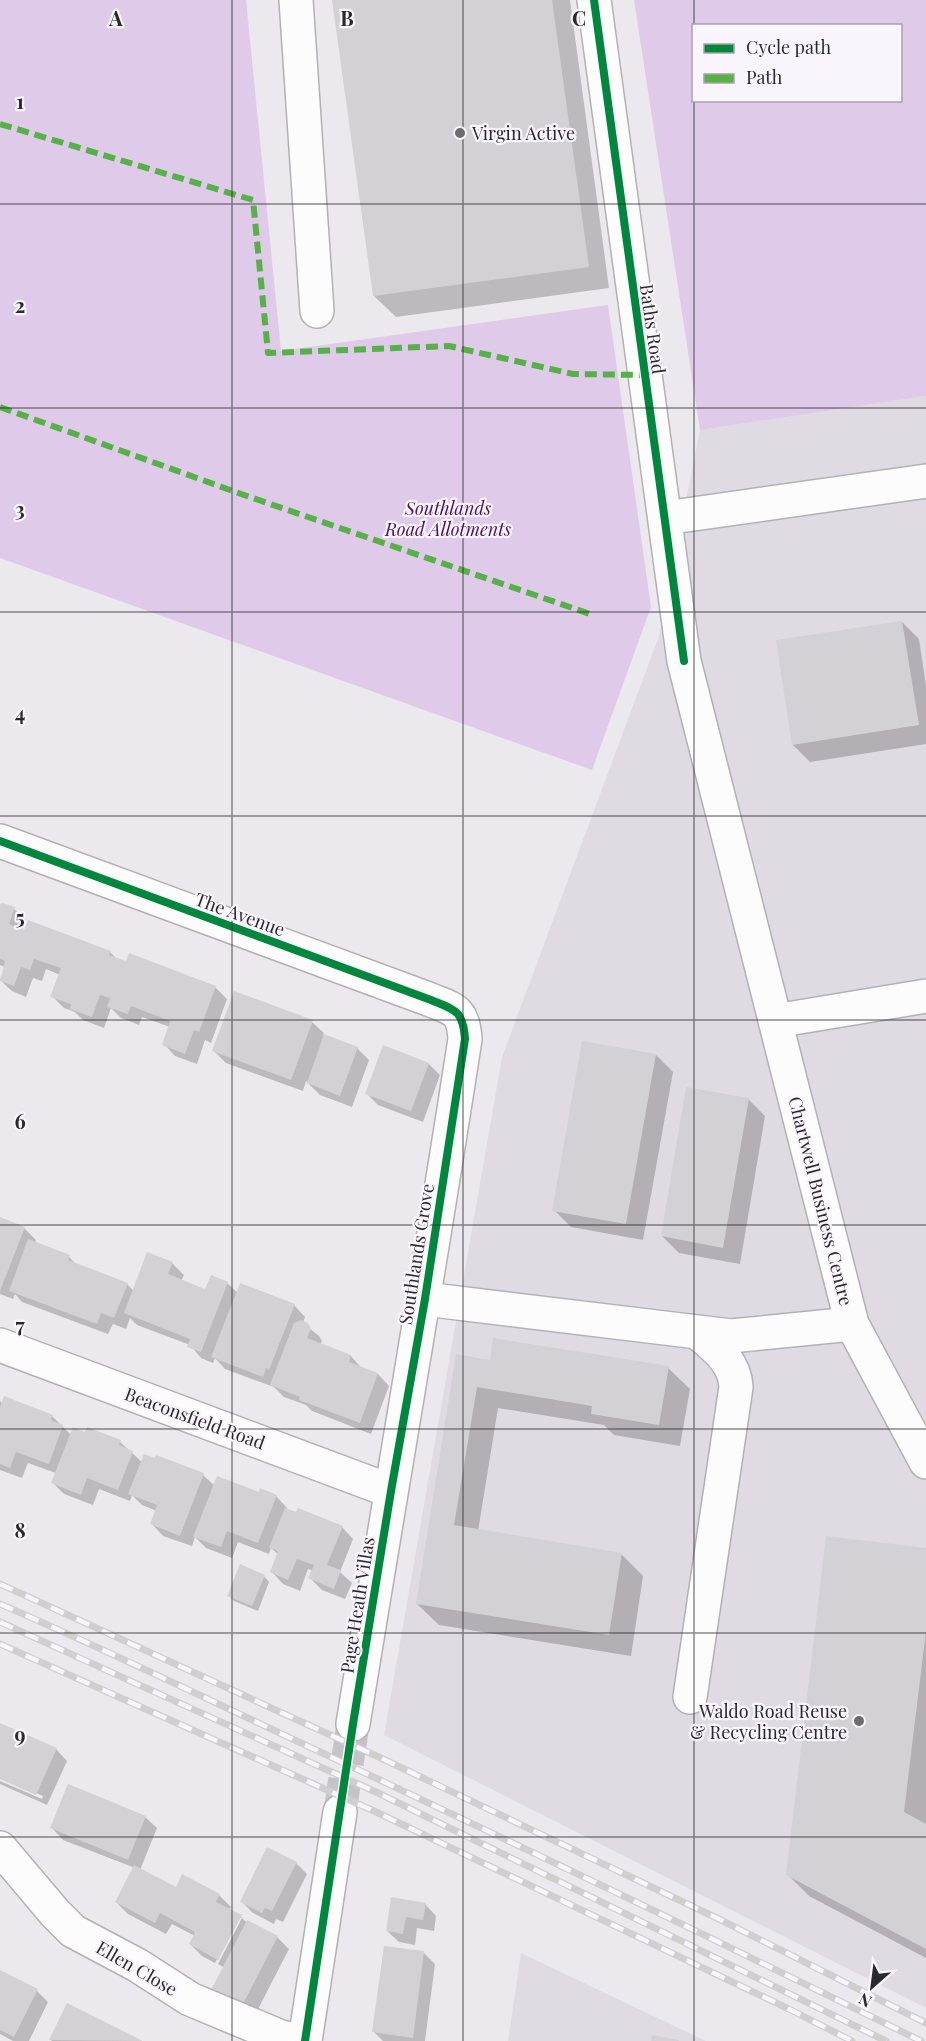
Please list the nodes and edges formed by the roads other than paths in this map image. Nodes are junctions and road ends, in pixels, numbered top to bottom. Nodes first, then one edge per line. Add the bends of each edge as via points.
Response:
1 (296, 0) edge
2 (594, 0) edge
3 (317, 311) dead end
4 (926, 481) edge
5 (665, 518) junction
6 (684, 662) joint
7 (0, 841) edge
8 (926, 996) edge
9 (775, 1021) junction
10 (464, 1022) joint
11 (425, 1299) junction
12 (852, 1324) junction
13 (697, 1332) junction
14 (0, 1345) edge
15 (926, 1462) edge
16 (391, 1491) junction
17 (690, 1697) dead end
18 (353, 1724) tunnel mouth
19 (340, 1812) tunnel mouth
20 (0, 1848) edge
21 (305, 2041) edge

1 - 3 street
2 - 5 street, Baths Road
4 - 5 street
5 - 6 street, Baths Road
6 - 9 street, Chartwell Business Centre
7 - 10 street, The Avenue via 454,1009
8 - 9 street
9 - 12 street, Chartwell Business Centre
10 - 11 street, Southlands Grove via 465,1039
11 - 13 street, Chartwell Business Centre
11 - 16 street, Southlands Grove
12 - 13 street, Chartwell Business Centre via 730,1336
12 - 15 street
13 - 17 street via 716,1347 735,1373 736,1387
14 - 16 street, Beaconsfield Road
16 - 18 street, Page Heath Villas
19 - 21 street
20 - 21 street, Ellen Close via 73,1931 190,1999 281,2037

